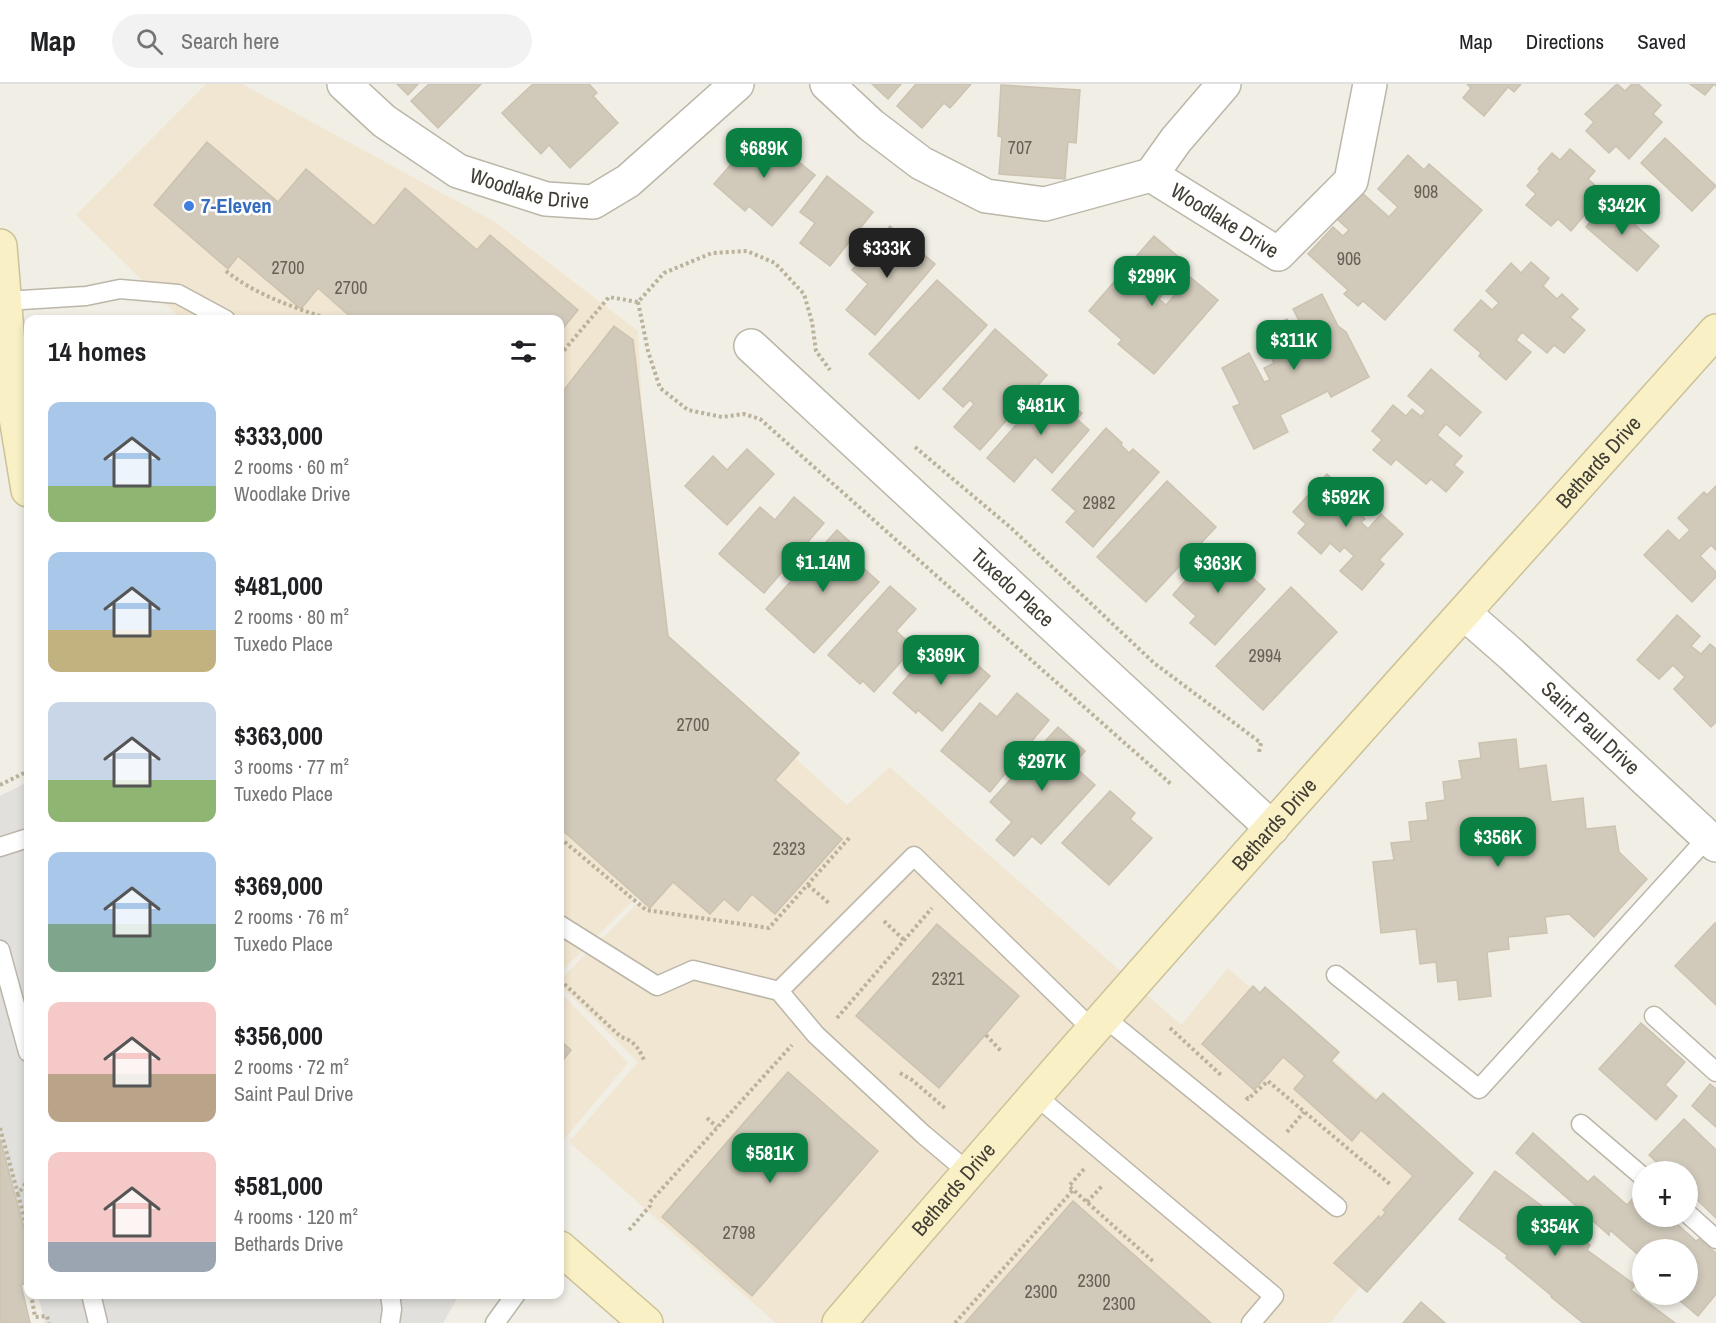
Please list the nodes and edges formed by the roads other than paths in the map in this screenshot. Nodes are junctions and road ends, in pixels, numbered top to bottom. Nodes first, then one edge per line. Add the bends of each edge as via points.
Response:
1 (344, 84) edge
2 (737, 84) edge
3 (827, 84) edge
4 (1224, 84) edge
5 (1370, 84) edge
6 (1151, 175) junction
7 (0, 246) edge
8 (6, 301) junction
9 (217, 315) edge
10 (1716, 331) edge
11 (751, 346) dead end
12 (6, 394) edge
13 (24, 473) edge
14 (1464, 613) junction
15 (1272, 828) junction
16 (24, 839) edge
17 (1712, 841) edge
18 (0, 847) edge
19 (564, 927) edge
20 (0, 950) edge
21 (1336, 975) dead end
22 (779, 991) junction
23 (1654, 1016) dead end
24 (1099, 1024) junction
25 (24, 1037) edge
26 (1716, 1072) edge
27 (1035, 1095) junction
28 (1581, 1124) dead end
29 (1632, 1167) edge
30 (968, 1172) junction
31 (1337, 1207) dead end
32 (1698, 1223) edge
33 (1716, 1239) edge
34 (564, 1251) edge
35 (92, 1299) edge
36 (391, 1299) edge
37 (512, 1299) edge
38 (98, 1323) edge
39 (390, 1323) edge
40 (495, 1323) edge
41 (646, 1323) edge
42 (839, 1323) edge
43 (1251, 1323) edge

1 - 2 street, Woodlake Drive via 384,121 458,171 546,200 593,202 628,181
3 - 6 street, Woodlake Drive via 871,125 921,163 986,196 1045,204
4 - 6 street, Woodlake Drive
5 - 6 street, Woodlake Drive via 1351,181 1278,254
7 - 8 street
8 - 9 lane via 120,290 178,294
8 - 12 street
10 - 14 street, Bethards Drive
11 - 15 street, Tuxedo Place
12 - 13 street
14 - 15 street, Bethards Drive
14 - 17 street, Saint Paul Drive
15 - 24 street, Bethards Drive
16 - 18 lane
17 - 21 lane via 1479,1089
19 - 22 lane via 657,986 693,970
20 - 25 lane
22 - 24 lane via 914,856
22 - 30 lane via 816,1035
23 - 26 lane
24 - 27 street, Bethards Drive
24 - 31 lane
27 - 30 street, Bethards Drive
27 - 43 lane via 1274,1296
28 - 29 lane
30 - 42 street, Bethards Drive
32 - 33 lane
34 - 41 street
35 - 38 lane
36 - 39 lane
37 - 40 lane

